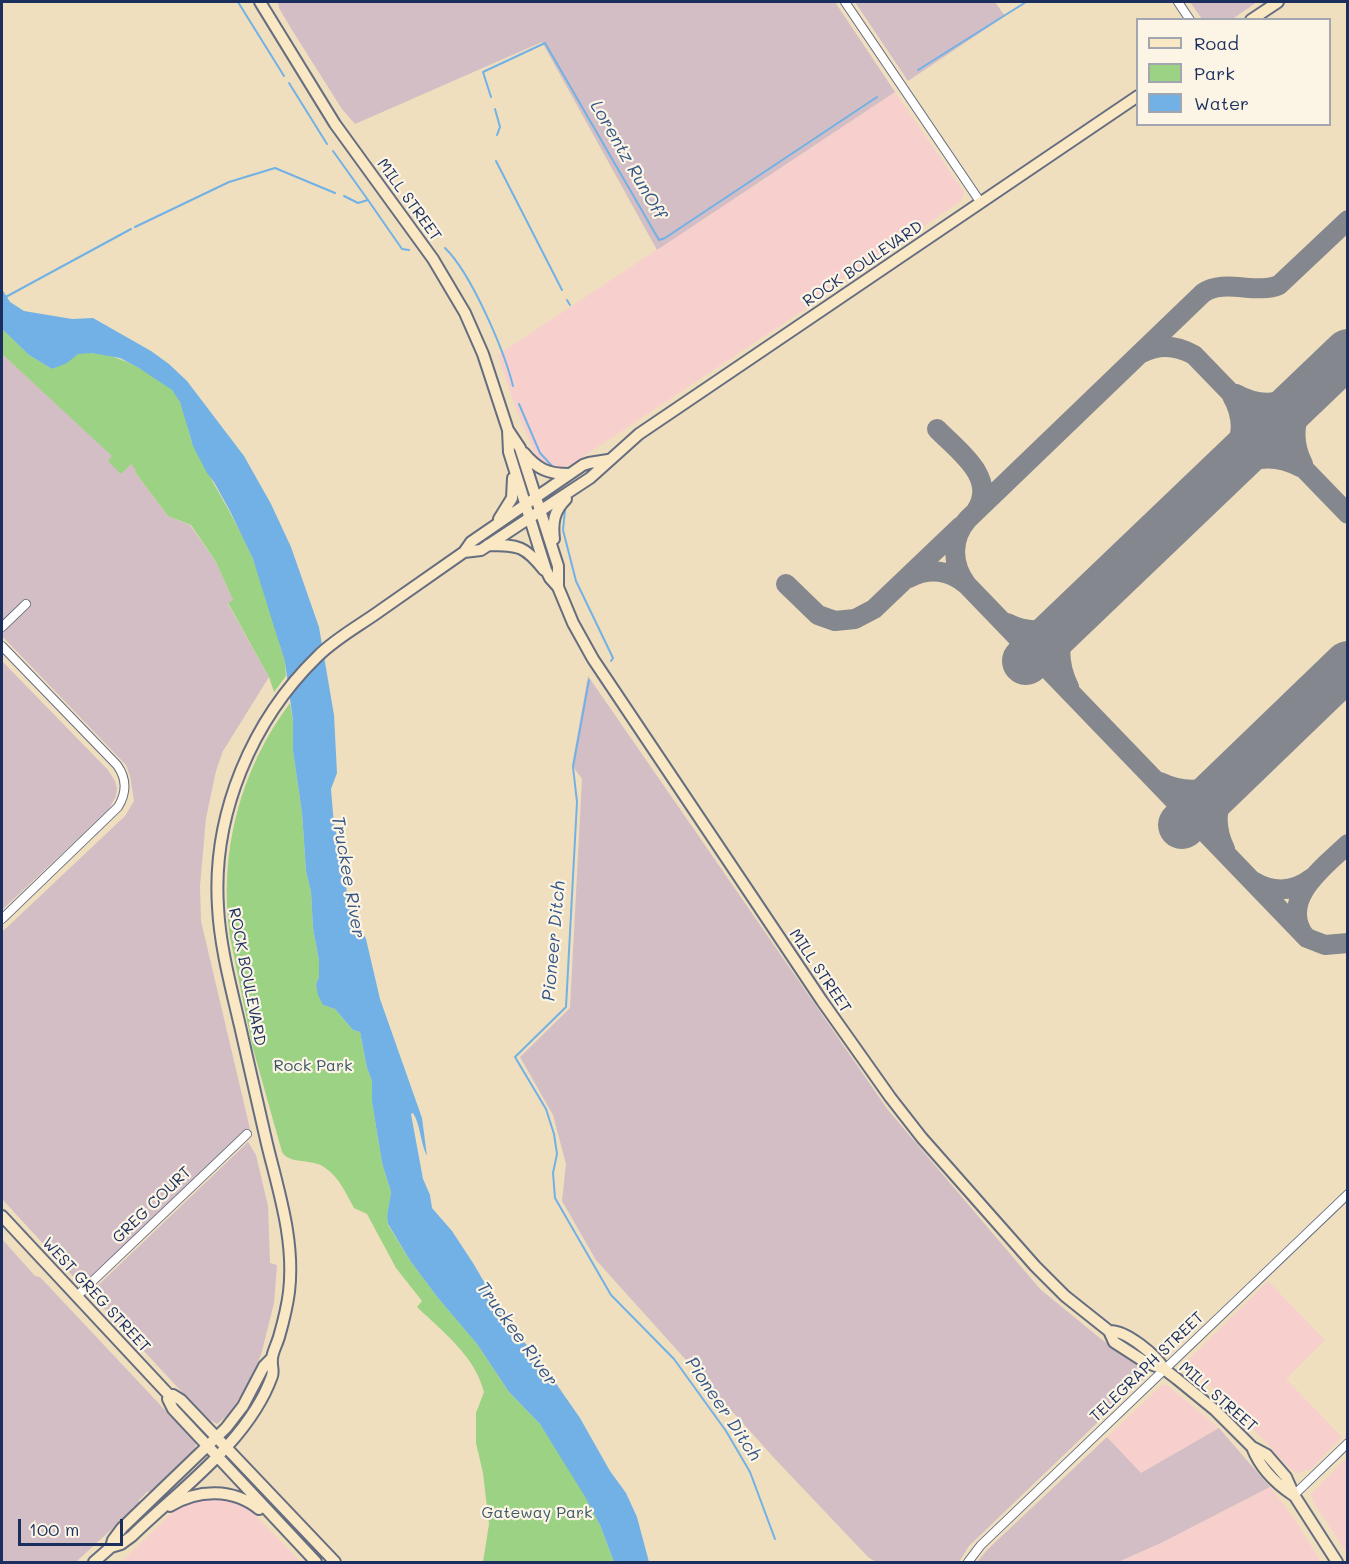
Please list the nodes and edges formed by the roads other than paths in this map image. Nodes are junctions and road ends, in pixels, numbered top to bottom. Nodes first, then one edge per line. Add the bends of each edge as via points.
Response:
1 (260, 2) edge
2 (845, 2) edge
3 (1178, 2) edge
4 (1278, 2) edge
5 (1189, 18) edge
6 (1254, 18) edge
7 (1136, 97) edge
8 (981, 203) junction
9 (508, 430) junction
10 (520, 448) junction
11 (608, 460) junction
12 (513, 467) junction
13 (570, 474) junction
14 (579, 486) junction
15 (536, 497) junction
16 (525, 505) junction
17 (540, 511) junction
18 (529, 518) junction
19 (491, 528) junction
20 (488, 545) junction
21 (464, 552) junction
22 (558, 566) junction
23 (554, 583) junction
24 (26, 604) dead end
25 (2, 627) edge
26 (2, 646) edge
27 (2, 919) edge
28 (247, 1134) dead end
29 (1347, 1194) edge
30 (2, 1216) edge
31 (77, 1296) junction
32 (272, 1359) junction
33 (1164, 1370) junction
34 (169, 1395) junction
35 (217, 1438) junction
36 (1347, 1443) edge
37 (208, 1447) junction
38 (226, 1447) junction
39 (217, 1456) junction
40 (1293, 1495) junction
41 (150, 1520) junction
42 (285, 1530) junction
43 (111, 1547) junction
44 (94, 1563) edge
45 (316, 1563) edge
46 (335, 1563) edge
47 (968, 1563) edge
48 (1337, 1563) edge

1 - 9 main road, MILL STREET via 344,138 451,287 477,340
2 - 8 street
3 - 5 street
4 - 6 main road
7 - 8 main road, ROCK BOULEVARD
8 - 11 main road, ROCK BOULEVARD via 660,420
9 - 10 main road, MILL STREET
9 - 12 main road, MILL STREET
10 - 13 main road via 541,470
10 - 15 main road, MILL STREET
11 - 13 main road, ROCK BOULEVARD via 589,462
11 - 14 main road, ROCK BOULEVARD
12 - 16 main road, MILL STREET
12 - 19 main road via 512,498
13 - 15 main road, ROCK BOULEVARD
14 - 17 main road, ROCK BOULEVARD
14 - 22 main road via 557,508 553,519
15 - 16 main road, ROCK BOULEVARD
15 - 17 main road, MILL STREET
16 - 18 main road, MILL STREET
16 - 19 main road, ROCK BOULEVARD
17 - 18 main road, ROCK BOULEVARD
17 - 22 main road, MILL STREET
18 - 20 main road, ROCK BOULEVARD
18 - 23 main road, MILL STREET
19 - 21 main road, ROCK BOULEVARD
20 - 21 main road, ROCK BOULEVARD via 476,552
20 - 23 main road via 522,548
21 - 32 main road, ROCK BOULEVARD via 342,637 300,675 270,714 231,799 220,850 217,904 228,975 289,1246 288,1295
22 - 23 main road, MILL STREET
23 - 33 main road, MILL STREET via 609,685 890,1098 1039,1271 1108,1331 1120,1332 1152,1354
24 - 25 street
26 - 27 street via 117,765 125,786 118,807
28 - 31 street, GREG COURT
29 - 33 street, TELEGRAPH STREET
30 - 31 main road, WEST GREG STREET
31 - 34 main road, WEST GREG STREET
32 - 35 main road, ROCK BOULEVARD via 264,1365 243,1406
32 - 38 main road, ROCK BOULEVARD via 272,1376 259,1401
33 - 40 main road, MILL STREET via 1209,1404 1252,1447 1276,1483
33 - 47 street, TELEGRAPH STREET via 981,1545
34 - 35 main road, WEST GREG STREET via 181,1400
34 - 37 main road, WEST GREG STREET via 173,1408
35 - 37 main road, ROCK BOULEVARD
35 - 38 main road, WEST GREG STREET
36 - 40 street
37 - 39 main road, WEST GREG STREET
37 - 43 main road, ROCK BOULEVARD via 122,1528
38 - 39 main road, ROCK BOULEVARD
38 - 46 main road, WEST GREG STREET
39 - 41 main road, ROCK BOULEVARD
39 - 42 main road, WEST GREG STREET
40 - 48 main road, MILL STREET
41 - 42 main road via 186,1497 218,1493 253,1504
41 - 43 main road, ROCK BOULEVARD via 125,1542
42 - 45 main road, WEST GREG STREET
43 - 44 main road, ROCK BOULEVARD

